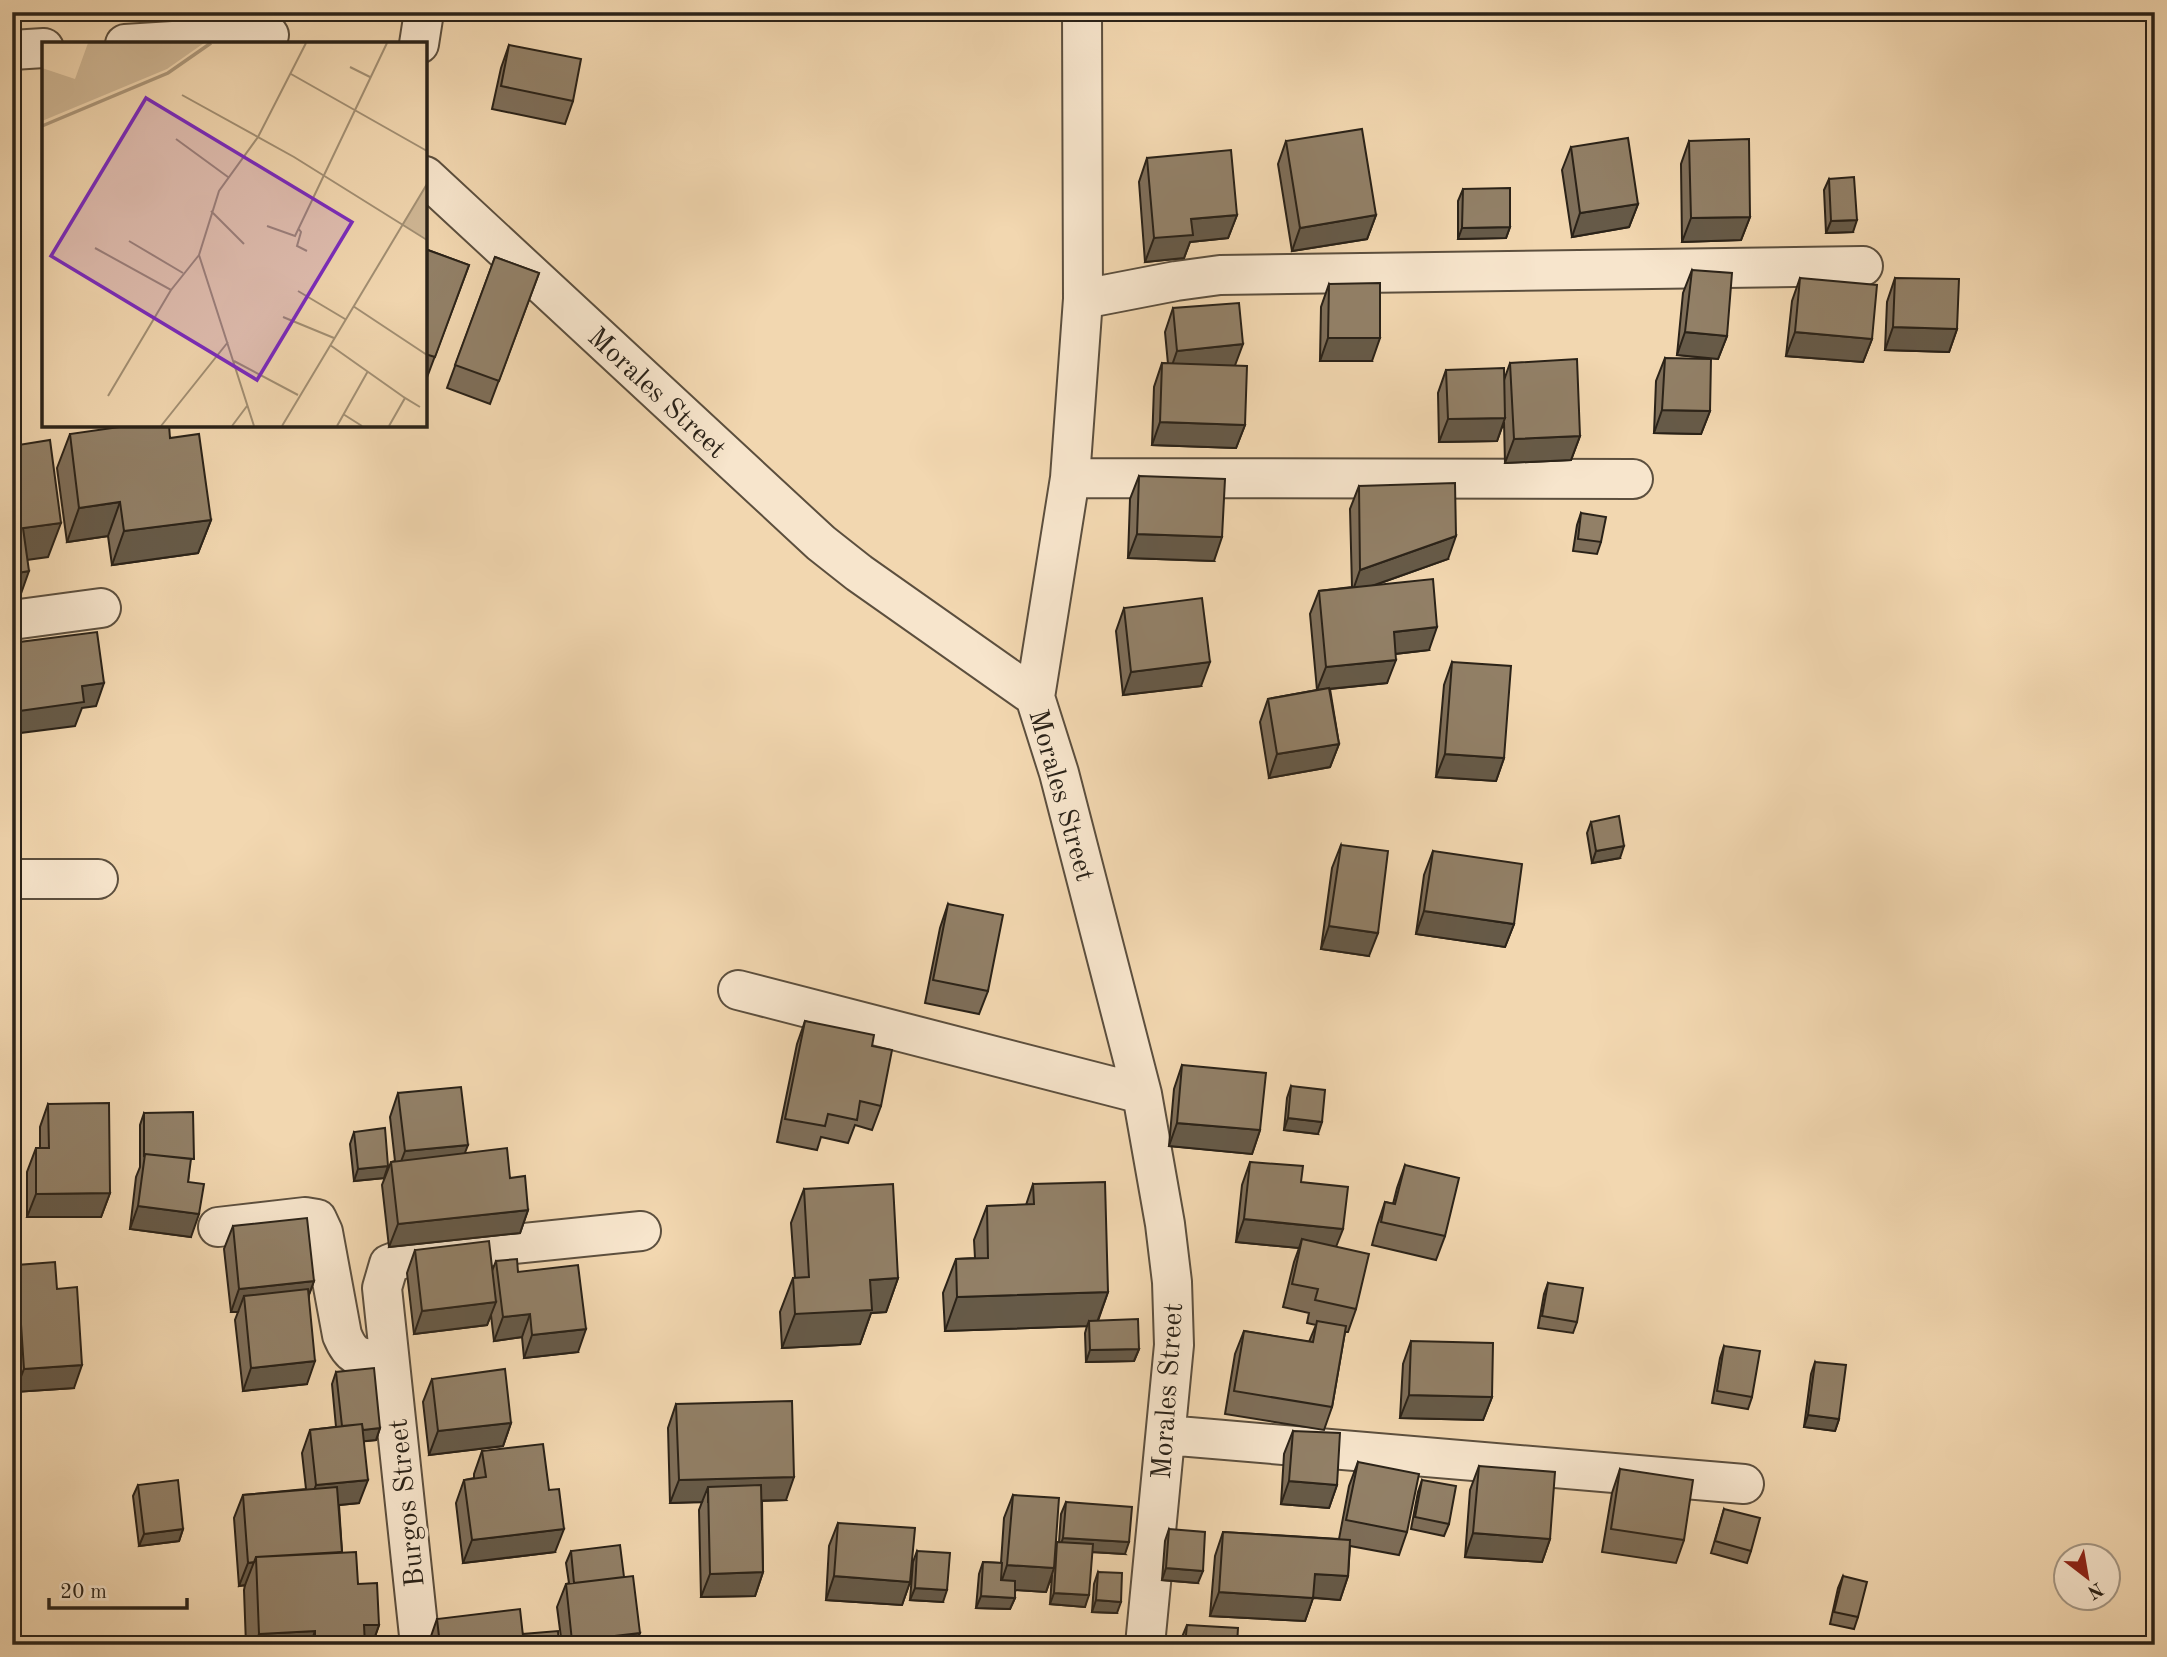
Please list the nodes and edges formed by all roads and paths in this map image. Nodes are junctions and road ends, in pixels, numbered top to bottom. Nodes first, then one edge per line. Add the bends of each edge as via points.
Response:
1 (424, 12) edge
2 (1082, 12) edge
3 (264, 30) edge
4 (145, 42) edge
5 (419, 42) edge
6 (42, 48) edge
7 (12, 50) edge
8 (427, 178) edge
9 (1863, 266) dead end
10 (1083, 299) junction
11 (1070, 478) junction
12 (1633, 479) dead end
13 (101, 608) dead end
14 (12, 620) edge
15 (1035, 697) junction
16 (12, 879) edge
17 (98, 879) dead end
18 (738, 990) dead end
19 (1142, 1094) junction
20 (218, 1227) dead end
21 (641, 1231) dead end
22 (389, 1361) junction
23 (1166, 1435) junction
24 (1744, 1484) dead end
25 (420, 1645) edge
26 (1144, 1645) edge

1 - 5 street
2 - 10 street
3 - 4 street
6 - 7 street
8 - 15 street, Morales Street via 821,543
9 - 10 street via 1220,275
10 - 11 street
11 - 12 street
11 - 15 street
13 - 14 street
15 - 19 street, Morales Street
16 - 17 street
18 - 19 street
19 - 23 street, Morales Street via 1172,1282 1174,1345
20 - 22 street via 317,1219 347,1348 354,1356
21 - 22 street, Burgos Street via 415,1254 388,1264 382,1288
22 - 25 street, Burgos Street
23 - 24 street
23 - 26 street, Morales Street

